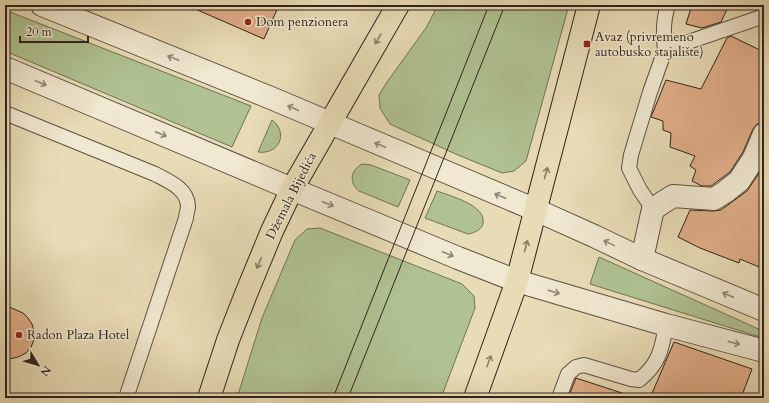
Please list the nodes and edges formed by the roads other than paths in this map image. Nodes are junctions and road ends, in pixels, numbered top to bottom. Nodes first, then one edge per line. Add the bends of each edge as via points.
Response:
1 (42, 5) edge
2 (398, 5) edge
3 (589, 5) edge
4 (668, 5) edge
5 (764, 16) edge
6 (665, 50) junction
7 (5, 68) edge
8 (5, 113) edge
9 (329, 123) junction
10 (764, 134) edge
11 (292, 189) junction
12 (653, 209) junction
13 (536, 210) junction
14 (642, 259) junction
15 (517, 281) junction
16 (764, 310) edge
17 (666, 325) junction
18 (764, 350) edge
19 (126, 398) edge
20 (208, 398) edge
21 (475, 398) edge
22 (559, 398) edge

9 -> 1 street
2 -> 9 main road, Džemala Bijedića
13 -> 3 main road
4 - 6 lane via 663,32
5 - 6 lane
6 - 12 lane via 650,92 629,168
7 -> 11 street
8 - 19 lane via 155,174 178,187 186,195 186,218
9 - 11 main road, Džemala Bijedića
13 -> 9 street
10 - 12 street via 754,158 739,181 725,192 714,199 673,196
11 -> 15 street
11 -> 20 main road, Džemala Bijedića via 246,294
12 - 14 street
14 -> 13 street
15 -> 13 main road
16 -> 14 street
15 -> 17 street
21 -> 15 main road
17 -> 18 street
17 - 22 lane via 662,350 649,373 639,380 584,365 576,367 568,374

